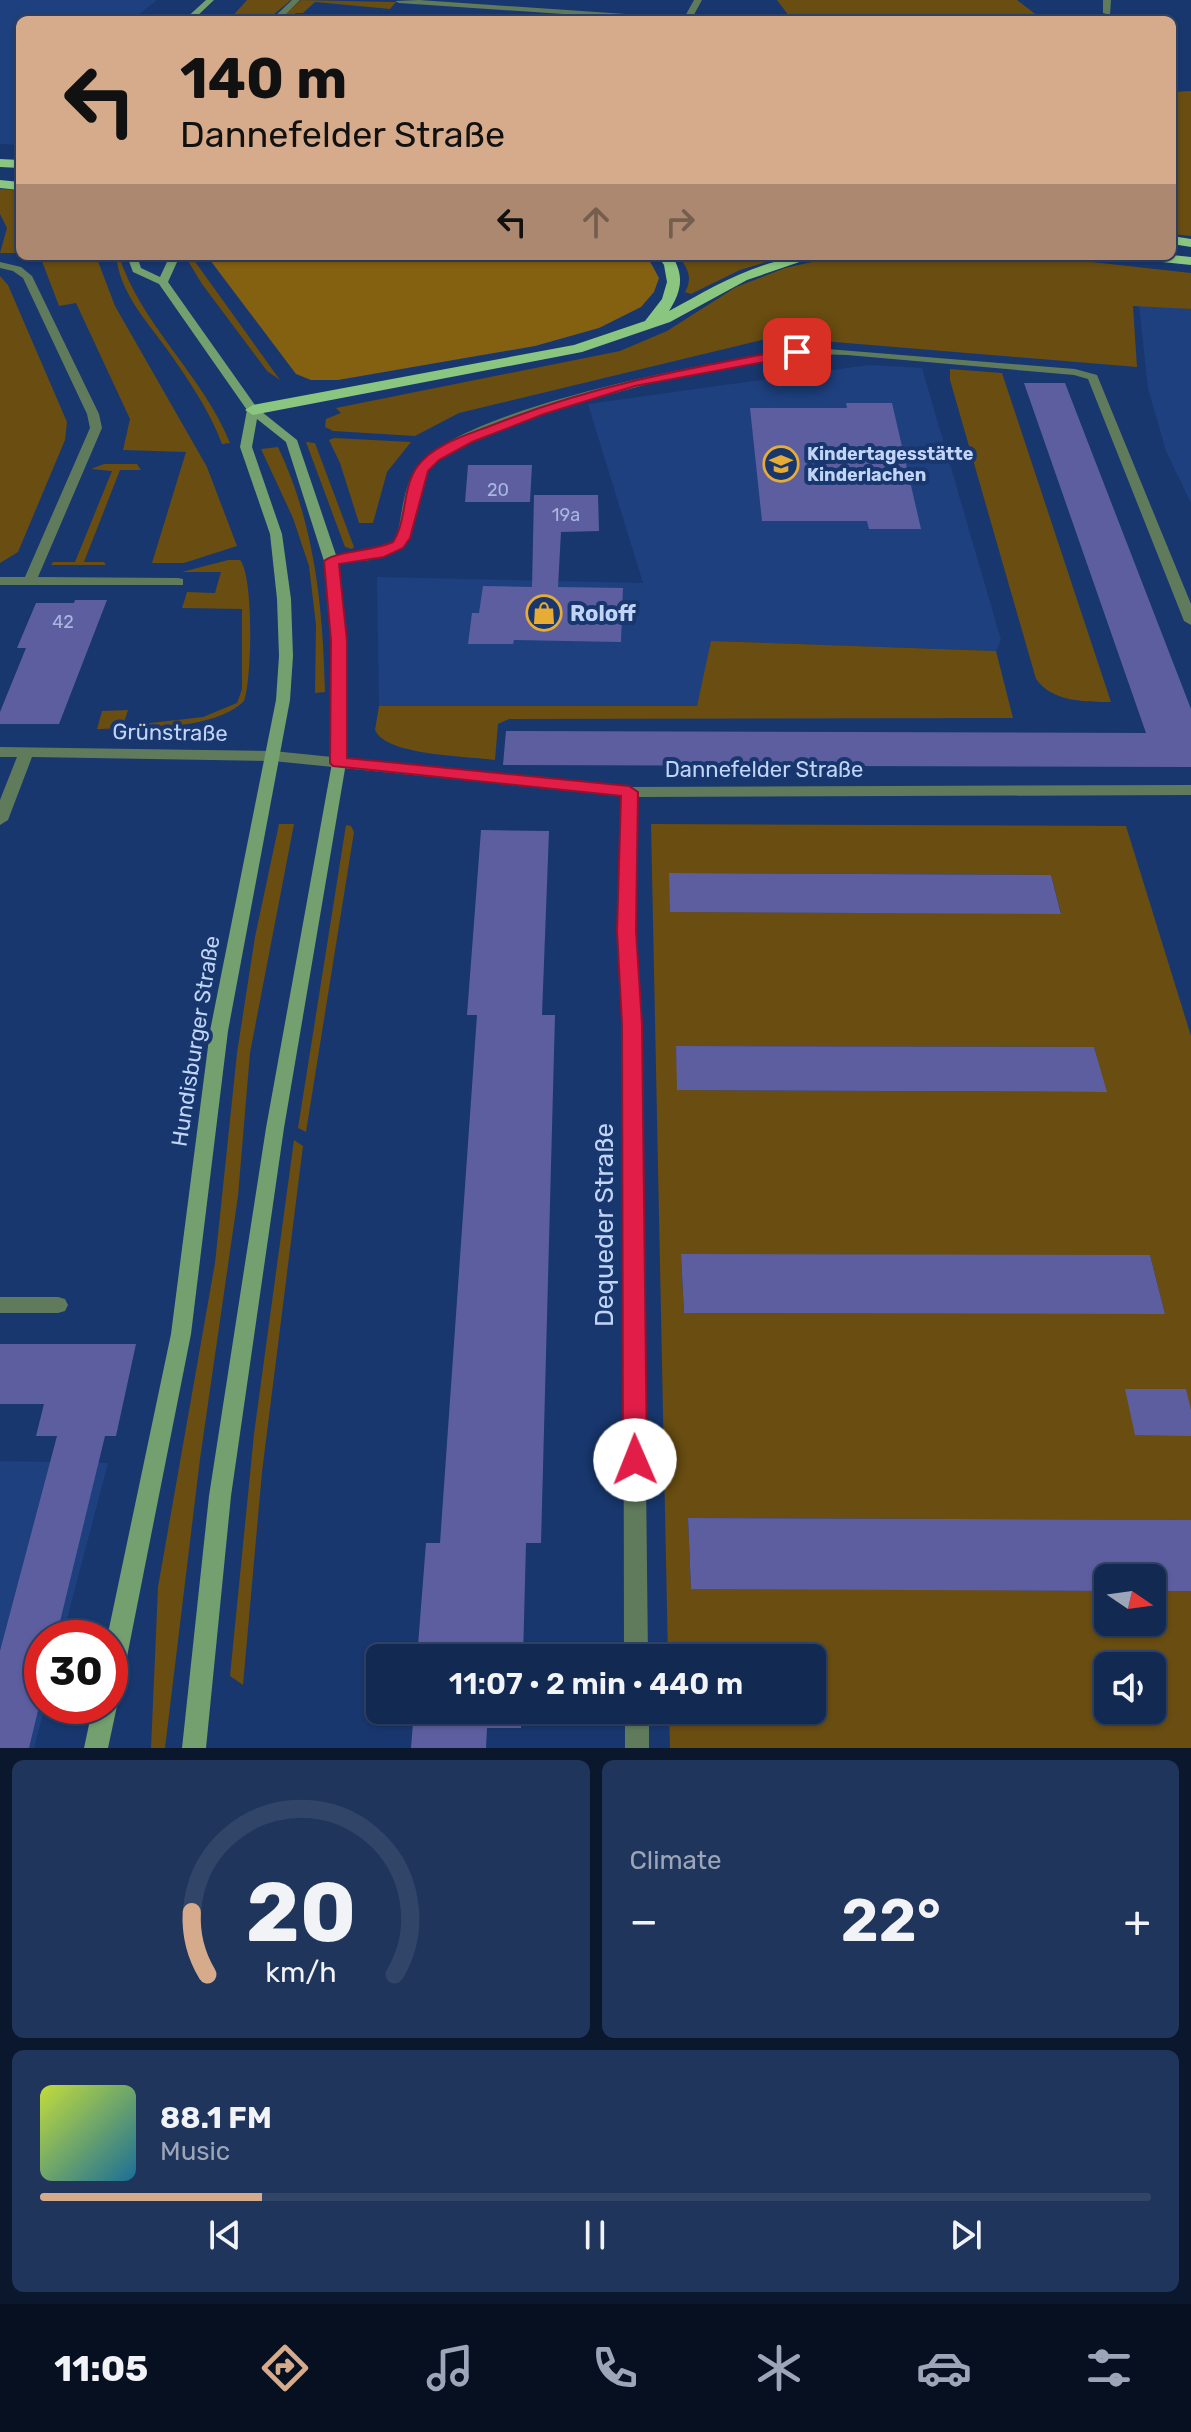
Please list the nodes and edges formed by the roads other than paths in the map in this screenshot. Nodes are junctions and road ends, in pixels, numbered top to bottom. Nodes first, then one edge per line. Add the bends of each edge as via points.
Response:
1 (210, 0) edge
2 (296, 0) edge
3 (1107, 0) edge
4 (399, 1) edge
5 (1107, 13) dead end
6 (192, 16) edge
7 (279, 16) edge
8 (626, 16) edge
9 (133, 260) edge
10 (171, 260) edge
11 (668, 260) edge
12 (797, 260) edge
13 (0, 265) edge
14 (163, 282) junction
15 (647, 326) junction
16 (253, 410) junction
17 (331, 561) junction
18 (30, 580) junction
19 (0, 581) edge
20 (178, 582) dead end
21 (1191, 621) edge
22 (0, 752) edge
23 (26, 752) junction
24 (273, 756) junction
25 (339, 763) junction
26 (1191, 790) edge
27 (629, 792) junction
28 (0, 820) edge
29 (0, 1305) edge
30 (58, 1305) dead end
31 (123, 1620) edge
32 (636, 1644) edge
33 (101, 1724) edge
34 (637, 1724) edge
35 (96, 1748) edge
36 (194, 1748) edge
37 (637, 1748) edge

1 - 6 main road
2 - 7 street
3 - 5 street
4 - 8 street
9 - 14 main road via 137,270
10 - 14 main road
11 - 15 highway via 674,270 674,288
12 - 15 highway via 742,277
13 - 18 street via 27,276 96,428
14 - 16 main road
15 - 16 highway via 549,355
16 - 17 main road via 291,440
16 - 24 main road, Hundisburger Straße via 246,447 276,534 286,626 284,689
17 - 21 street via 394,548 403,538 420,474 429,461 468,439 540,411 662,376 818,351 1095,378
17 - 25 main road via 339,641
18 - 19 street
18 - 20 street
22 - 23 street, Grünstraße
23 - 24 street, Grünstraße
23 - 28 street
24 - 25 street, Grünstraße
24 - 31 main road, Hundisburger Straße via 219,1031 181,1334
25 - 27 street, Dannefelder Straße
25 - 36 main road via 275,1128 220,1496
26 - 27 street, Dannefelder Straße
27 - 32 street, Dequeder Straße
29 - 30 street
33 - 35 main road
34 - 37 street

